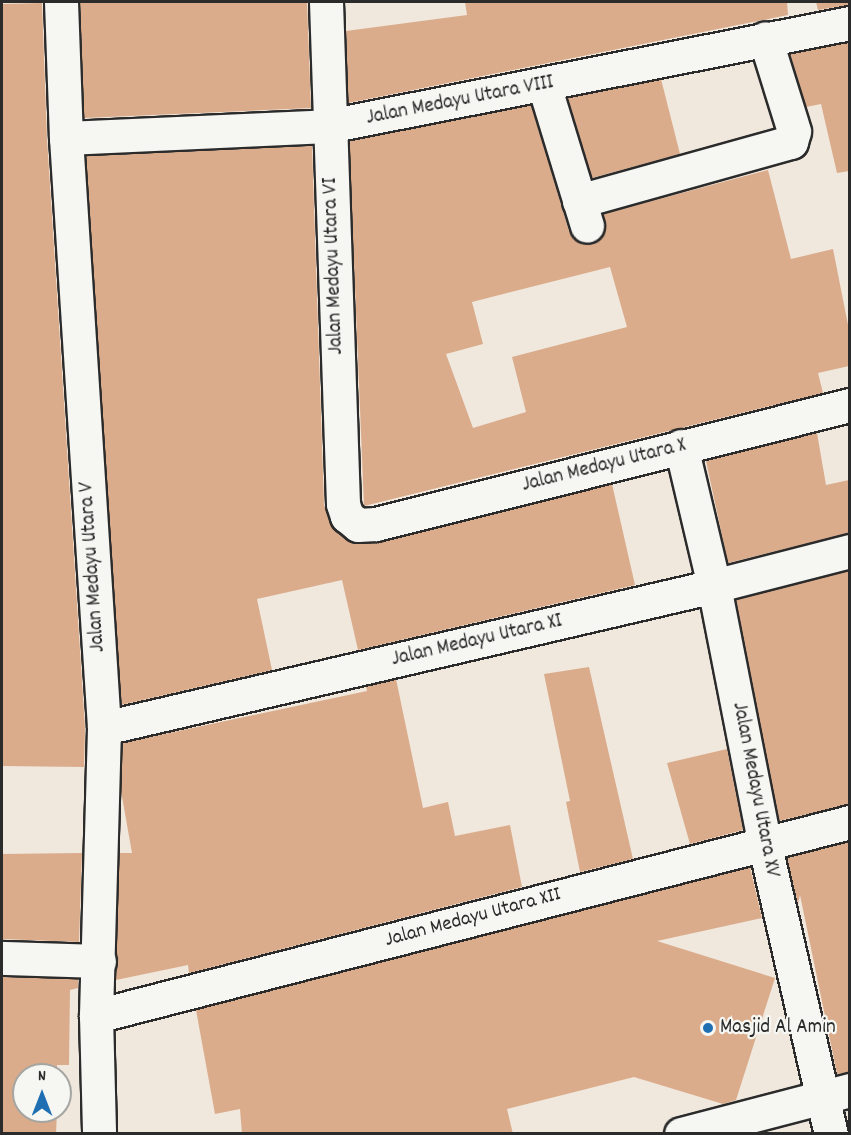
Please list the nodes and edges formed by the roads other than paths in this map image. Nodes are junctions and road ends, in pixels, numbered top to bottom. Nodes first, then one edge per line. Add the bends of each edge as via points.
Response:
1 (61, 2) edge
2 (326, 2) edge
3 (849, 23) edge
4 (765, 38) junction
5 (544, 85) junction
6 (328, 126) junction
7 (66, 138) junction
8 (849, 405) edge
9 (681, 446) junction
10 (358, 525) joint
11 (849, 550) edge
12 (714, 586) junction
13 (104, 728) junction
14 (849, 822) edge
15 (764, 842) junction
16 (2, 958) edge
17 (99, 961) junction
18 (96, 1016) junction
19 (836, 1094) edge
20 (99, 1134) edge
21 (681, 1134) edge
22 (831, 1134) edge

1 - 7 street, Jalan Medayu Utara V
2 - 6 street, Jalan Medayu Utara VI
3 - 4 street, Jalan Medayu Utara VIII
4 - 5 street, Jalan Medayu Utara VIII
4 - 5 street via 794,131 791,142 583,213
5 - 6 street, Jalan Medayu Utara VIII
6 - 7 street, Jalan Medayu Utara VIII
6 - 10 street, Jalan Medayu Utara VI via 343,504 347,516
7 - 13 street, Jalan Medayu Utara V
8 - 9 street, Jalan Medayu Utara X
9 - 10 street, Jalan Medayu Utara X via 376,524
9 - 12 street, Jalan Medayu Utara XV
11 - 12 street, Jalan Medayu Utara XI
12 - 13 street, Jalan Medayu Utara XI
12 - 15 street, Jalan Medayu Utara XV
13 - 17 street, Jalan Medayu Utara V
14 - 15 street, Jalan Medayu Utara XII
15 - 18 street, Jalan Medayu Utara XII
15 - 19 street, Jalan Medayu Utara XV
16 - 17 street
17 - 18 street, Jalan Medayu Utara V
18 - 20 street, Jalan Medayu Utara V
19 - 21 street
19 - 22 street, Jalan Medayu Utara XV

